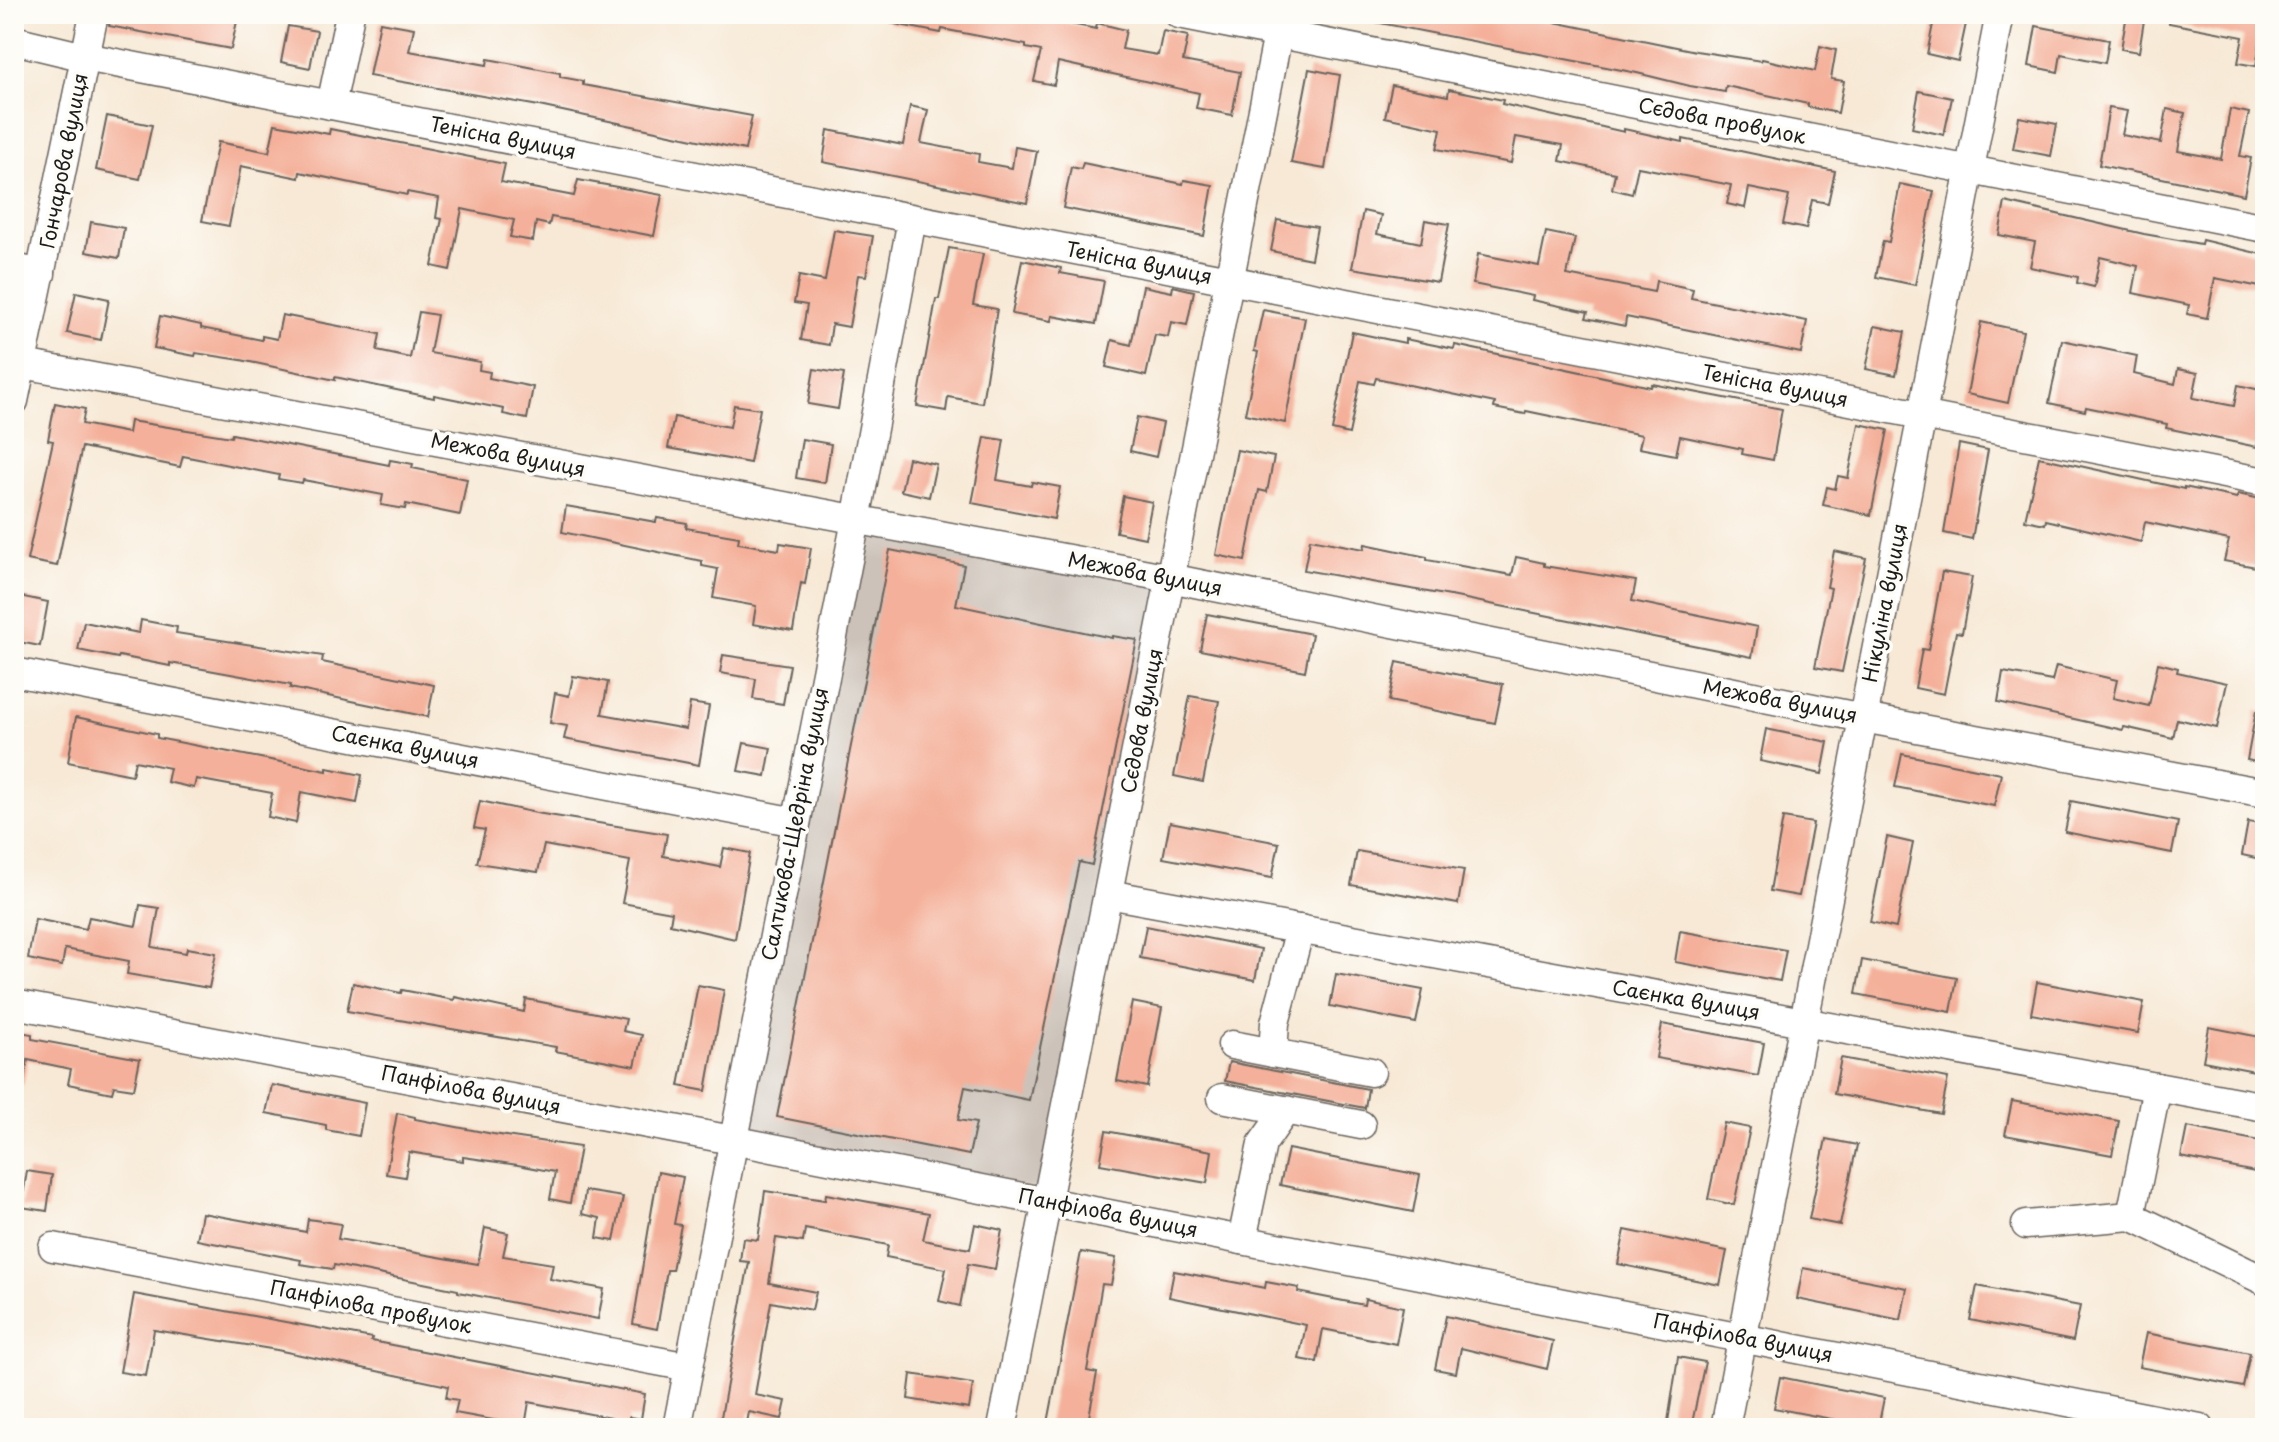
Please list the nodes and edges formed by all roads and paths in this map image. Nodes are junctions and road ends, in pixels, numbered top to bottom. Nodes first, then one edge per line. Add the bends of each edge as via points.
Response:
1 (94, 14) edge
2 (350, 14) edge
3 (1179, 14) edge
4 (2000, 14) edge
5 (1280, 24) edge
6 (14, 40) edge
7 (85, 57) junction
8 (331, 105) junction
9 (1970, 170) junction
10 (912, 219) junction
11 (2265, 228) edge
12 (28, 271) edge
13 (1230, 280) junction
14 (23, 364) junction
15 (14, 401) edge
16 (1922, 415) junction
17 (2265, 482) edge
18 (856, 520) junction
19 (1170, 578) junction
20 (14, 672) edge
21 (1863, 718) junction
22 (2265, 793) edge
23 (796, 822) junction
24 (1108, 894) junction
25 (1300, 929) junction
26 (14, 1004) edge
27 (1804, 1022) junction
28 (1232, 1045) dead end
29 (1273, 1053) junction
30 (1371, 1072) dead end
31 (2157, 1087) junction
32 (1222, 1098) dead end
33 (2265, 1107) edge
34 (1286, 1110) junction
35 (1361, 1125) dead end
36 (732, 1140) junction
37 (1047, 1201) junction
38 (2131, 1216) junction
39 (2026, 1225) dead end
40 (1242, 1240) junction
41 (53, 1247) dead end
42 (2265, 1281) edge
43 (1742, 1338) junction
44 (689, 1367) junction
45 (677, 1428) edge
46 (1002, 1428) edge
47 (1725, 1428) edge
48 (2200, 1428) edge

1 - 7 street, Гончарова вулиця
2 - 8 street
3 - 5 street, Сєдова провулок
4 - 9 street, Нікуліна вулиця
5 - 9 street, Сєдова провулок
5 - 13 street, Сєдова вулиця
6 - 7 street, Тенісна вулиця
7 - 8 street, Тенісна вулиця
7 - 12 street, Гончарова вулиця
8 - 10 street, Тенісна вулиця
9 - 11 street, Сєдова провулок
9 - 16 street, Нікуліна вулиця
10 - 13 street, Тенісна вулиця
10 - 18 street, Салтикова-Щедріна вулиця
12 - 14 street, Гончарова вулиця
13 - 16 street, Тенісна вулиця
13 - 19 street, Сєдова вулиця
14 - 15 street, Гончарова вулиця
14 - 18 street, Межова вулиця
16 - 17 street, Тенісна вулиця
16 - 21 street, Нікуліна вулиця
18 - 19 street, Межова вулиця
18 - 23 street, Салтикова-Щедріна вулиця
19 - 21 street, Межова вулиця
19 - 24 street, Сєдова вулиця
20 - 23 street, Саєнка вулиця
21 - 22 street, Межова вулиця
21 - 27 street, Нікуліна вулиця
23 - 36 street, Салтикова-Щедріна вулиця
24 - 25 street, Саєнка вулиця
24 - 37 street, Сєдова вулиця
25 - 27 street, Саєнка вулиця
25 - 29 street via 1275,1023
26 - 36 street, Панфілова вулиця
27 - 31 street, Саєнка вулиця
27 - 43 street, Нікуліна вулиця
28 - 29 street
29 - 30 street
31 - 33 street, Саєнка вулиця
31 - 38 street
32 - 34 street
34 - 35 street
34 - 40 street via 1262,1144
36 - 37 street, Панфілова вулиця
36 - 44 street, Салтикова-Щедріна вулиця
37 - 40 street, Панфілова вулиця
37 - 46 street, Сєдова вулиця
38 - 39 street
38 - 42 street
40 - 43 street, Панфілова вулиця
41 - 44 street, Панфілова провулок
43 - 47 street, Нікуліна вулиця
43 - 48 street, Панфілова вулиця
44 - 45 street, Салтикова-Щедріна вулиця

